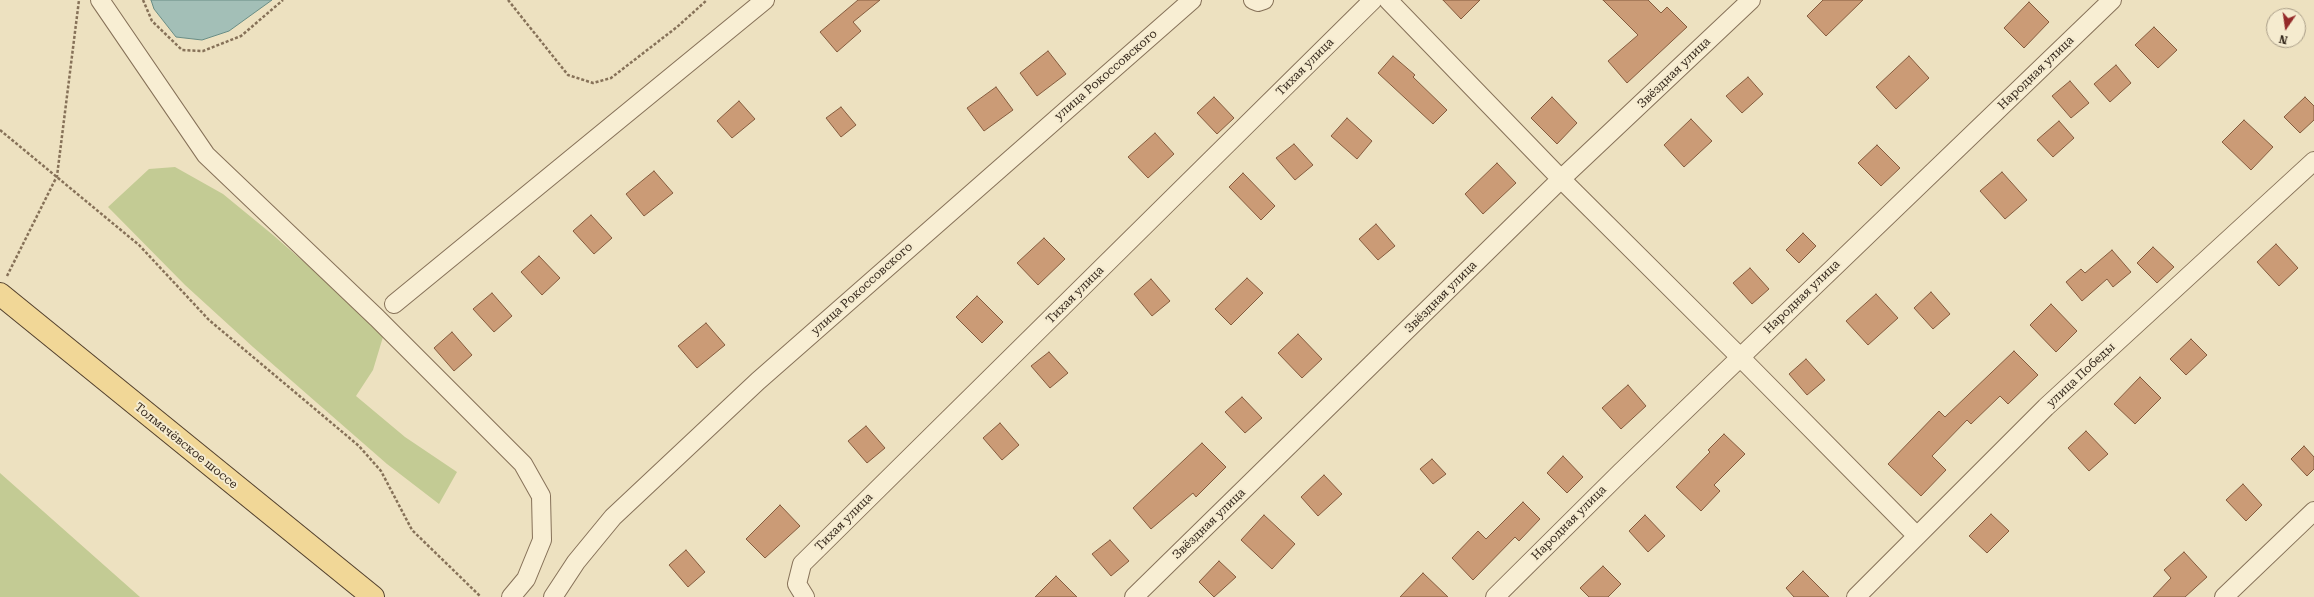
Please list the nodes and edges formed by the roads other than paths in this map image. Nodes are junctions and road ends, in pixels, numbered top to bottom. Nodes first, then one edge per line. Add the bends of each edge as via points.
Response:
1 (100, 0) edge
2 (765, 0) edge
3 (1192, 0) edge
4 (1253, 0) edge
5 (1264, 0) edge
6 (1373, 0) edge
7 (1388, 0) edge
8 (1751, 0) edge
9 (2112, 0) edge
10 (2314, 161) edge
11 (1561, 179) junction
12 (2, 288) edge
13 (394, 304) dead end
14 (1740, 357) junction
15 (2314, 511) edge
16 (1917, 536) junction
17 (373, 597) edge
18 (510, 597) edge
19 (553, 597) edge
20 (805, 597) edge
21 (1134, 597) edge
22 (1494, 597) edge
23 (1856, 597) edge
24 (2224, 597) edge

1 - 18 street via 206,156 377,318 523,464 541,496 542,540 526,579
2 - 13 street
3 - 19 street, улица Рокоссовского via 753,386 613,517 576,562
4 - 5 street
6 - 20 street, Тихая улица via 802,564 797,584
7 - 11 street
8 - 11 street, Звёздная улица
9 - 14 street, Народная улица
10 - 16 street, улица Победы via 2046,407
11 - 14 street
11 - 21 street, Звёздная улица
12 - 17 main road, Толмачёвское шоссе
14 - 16 street
14 - 22 street, Народная улица
15 - 24 street
16 - 23 street, улица Победы

